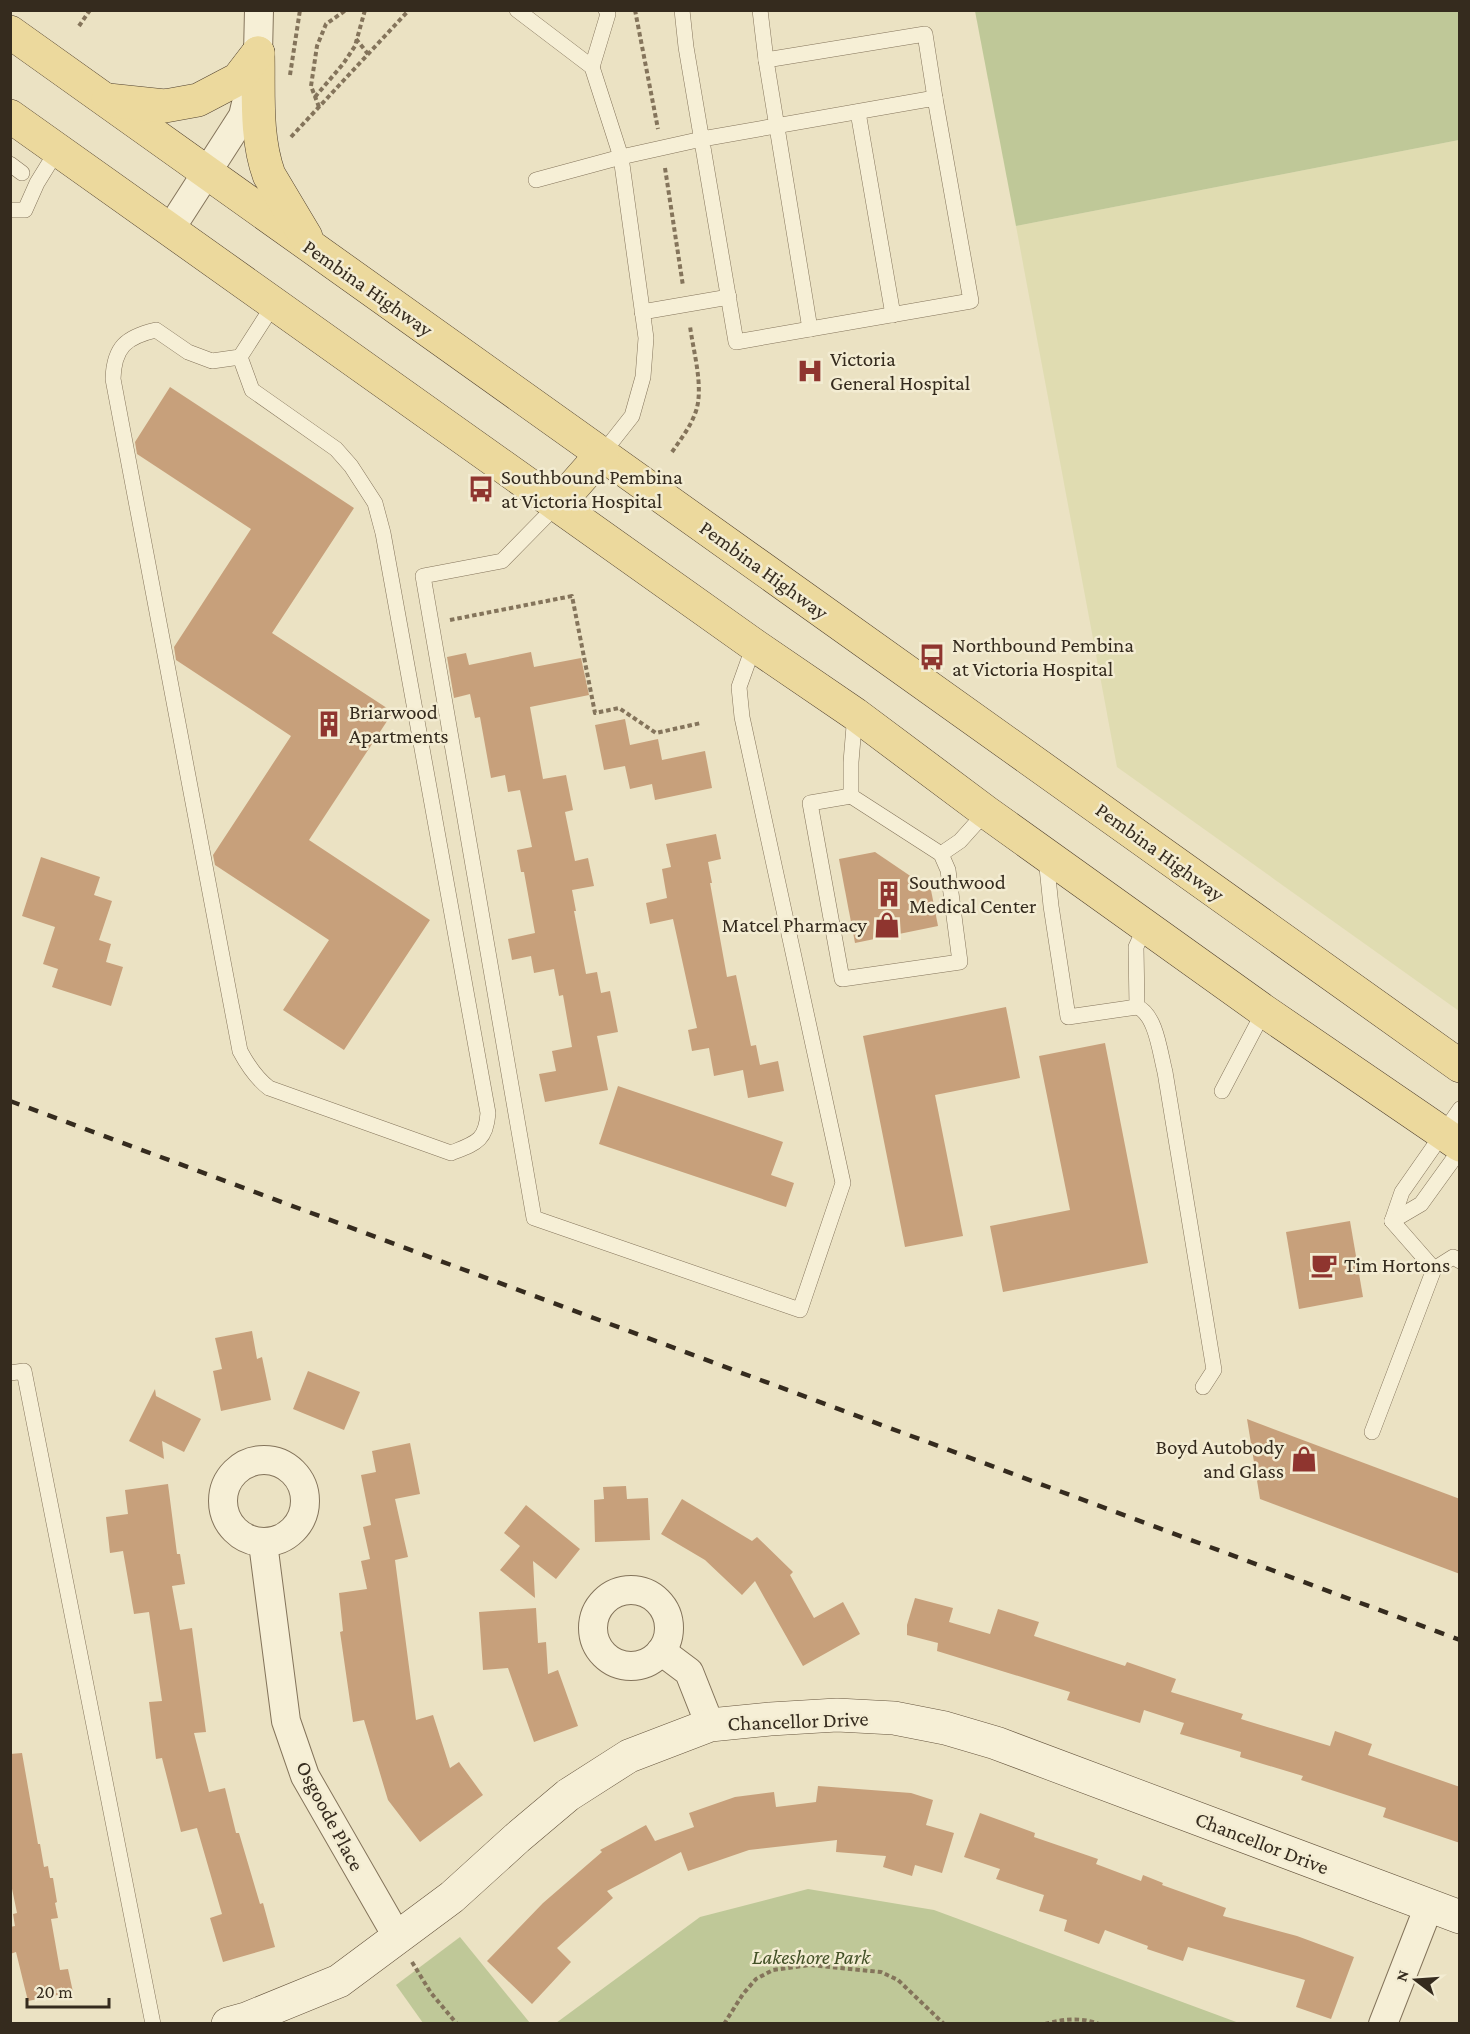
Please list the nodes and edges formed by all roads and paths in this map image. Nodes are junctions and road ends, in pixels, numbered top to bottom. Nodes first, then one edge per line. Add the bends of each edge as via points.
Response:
1 (90, 10) edge
2 (259, 10) edge
3 (346, 10) edge
4 (365, 10) edge
5 (409, 10) edge
6 (517, 10) edge
7 (606, 10) edge
8 (635, 10) edge
9 (682, 10) edge
10 (760, 10) edge
11 (79, 26) dead end
12 (10, 32) edge
13 (356, 39) junction
14 (258, 52) junction
15 (368, 54) junction
16 (766, 60) junction
17 (592, 67) junction
18 (315, 97) junction
19 (935, 98) junction
20 (104, 99) junction
21 (319, 107) junction
22 (858, 112) junction
23 (10, 116) edge
24 (776, 126) junction
25 (290, 139) dead end
26 (702, 139) junction
27 (662, 148) junction
28 (58, 149) junction
29 (621, 157) junction
30 (208, 173) junction
31 (536, 180) dead end
32 (10, 210) edge
33 (171, 228) junction
34 (313, 249) junction
35 (729, 297) junction
36 (274, 304) junction
37 (687, 305) junction
38 (642, 312) junction
39 (893, 315) junction
40 (810, 329) junction
41 (240, 357) junction
42 (672, 452) dead end
43 (602, 454) junction
44 (557, 504) junction
45 (431, 623) junction
46 (754, 645) junction
47 (855, 714) junction
48 (701, 723) dead end
49 (851, 796) junction
50 (986, 812) junction
51 (941, 854) junction
52 (1046, 855) junction
53 (1146, 926) junction
54 (1137, 1006) junction
55 (1264, 1011) junction
56 (1460, 1066) edge
57 (1222, 1091) dead end
58 (1455, 1134) edge
59 (1392, 1221) junction
60 (1460, 1261) edge
61 (1434, 1269) junction
62 (10, 1373) edge
63 (1203, 1387) dead end
64 (1372, 1432) dead end
65 (263, 1543) dead end
66 (661, 1651) dead end
67 (710, 1725) junction
68 (1429, 1906) junction
69 (1460, 1917) edge
70 (398, 1938) junction
71 (153, 2024) edge
72 (228, 2024) edge
73 (458, 2024) edge
74 (724, 2024) edge
75 (944, 2024) edge
76 (1045, 2024) edge
77 (1099, 2024) edge
78 (1383, 2024) edge

1 - 11 path
2 - 14 street
3 - 18 path via 326,24 317,46 311,86
4 - 13 path
5 - 15 path
6 - 17 lane
7 - 17 lane
8 - 27 path
9 - 26 lane
10 - 16 lane
12 - 20 main road, Pembina Highway
13 - 15 path
13 - 18 path via 344,64
14 - 20 main road via 238,79 198,100 165,106
14 - 30 street via 243,116
14 - 34 main road via 260,142 265,165
15 - 21 path
16 - 19 lane via 925,34
16 - 24 lane
17 - 29 lane
18 - 21 path
19 - 22 lane
19 - 39 lane via 970,302
20 - 30 main road, Pembina Highway
21 - 25 path
22 - 24 lane
22 - 39 lane
23 - 28 main road
24 - 26 lane
24 - 40 lane
26 - 27 lane
26 - 35 lane
27 - 29 lane
27 - 37 path
28 - 32 lane via 26,210
28 - 33 main road
29 - 31 lane
29 - 38 lane
30 - 33 street
30 - 34 main road, Pembina Highway
33 - 36 main road
34 - 43 main road, Pembina Highway
35 - 37 lane
35 - 40 lane via 736,342
36 - 41 lane
36 - 44 main road
37 - 38 lane
37 - 42 path via 700,393 692,422
38 - 43 lane via 646,338 636,403 632,416
39 - 40 lane
41 - 41 lane via 252,390 336,449 351,466 375,503 383,533 488,1113 486,1130 478,1139 451,1153 270,1088 253,1073 240,1051 113,379 114,362 121,348 137,335 156,330 188,352 212,361
43 - 44 main road
43 - 56 main road, Pembina Highway
44 - 45 lane via 502,561 423,576
44 - 46 main road
45 - 46 lane via 534,1218 800,1310 843,1183 742,717 739,687
45 - 48 path via 572,596 595,713 619,708 657,733
46 - 47 main road
47 - 49 lane
47 - 50 main road
49 - 51 lane
49 - 51 lane via 810,802 842,979 960,962 948,870
50 - 51 lane via 960,841
50 - 52 main road
52 - 53 main road
52 - 54 lane via 1068,1017
53 - 54 lane via 1136,946
53 - 55 main road
54 - 63 lane via 1144,1009 1153,1024 1165,1072 1214,1370
55 - 57 lane
55 - 58 main road
58 - 59 lane via 1402,1192
58 - 59 lane via 1421,1204
59 - 61 lane
60 - 61 lane via 1453,1257
61 - 64 lane
62 - 71 lane via 24,1371
65 - 70 street, Osgoode Place via 286,1721 305,1776
66 - 67 street via 689,1672
67 - 68 street, Chancellor Drive via 837,1715 894,1718 945,1728 996,1743
67 - 70 street, Chancellor Drive via 629,1756 568,1794 452,1897
68 - 69 street, Chancellor Drive
68 - 78 street
70 - 72 street, Chancellor Drive via 339,1981
70 - 73 path via 431,1993
74 - 75 path via 756,1979 773,1970 810,1965 882,1972 898,1980
76 - 77 path via 1062,2019

